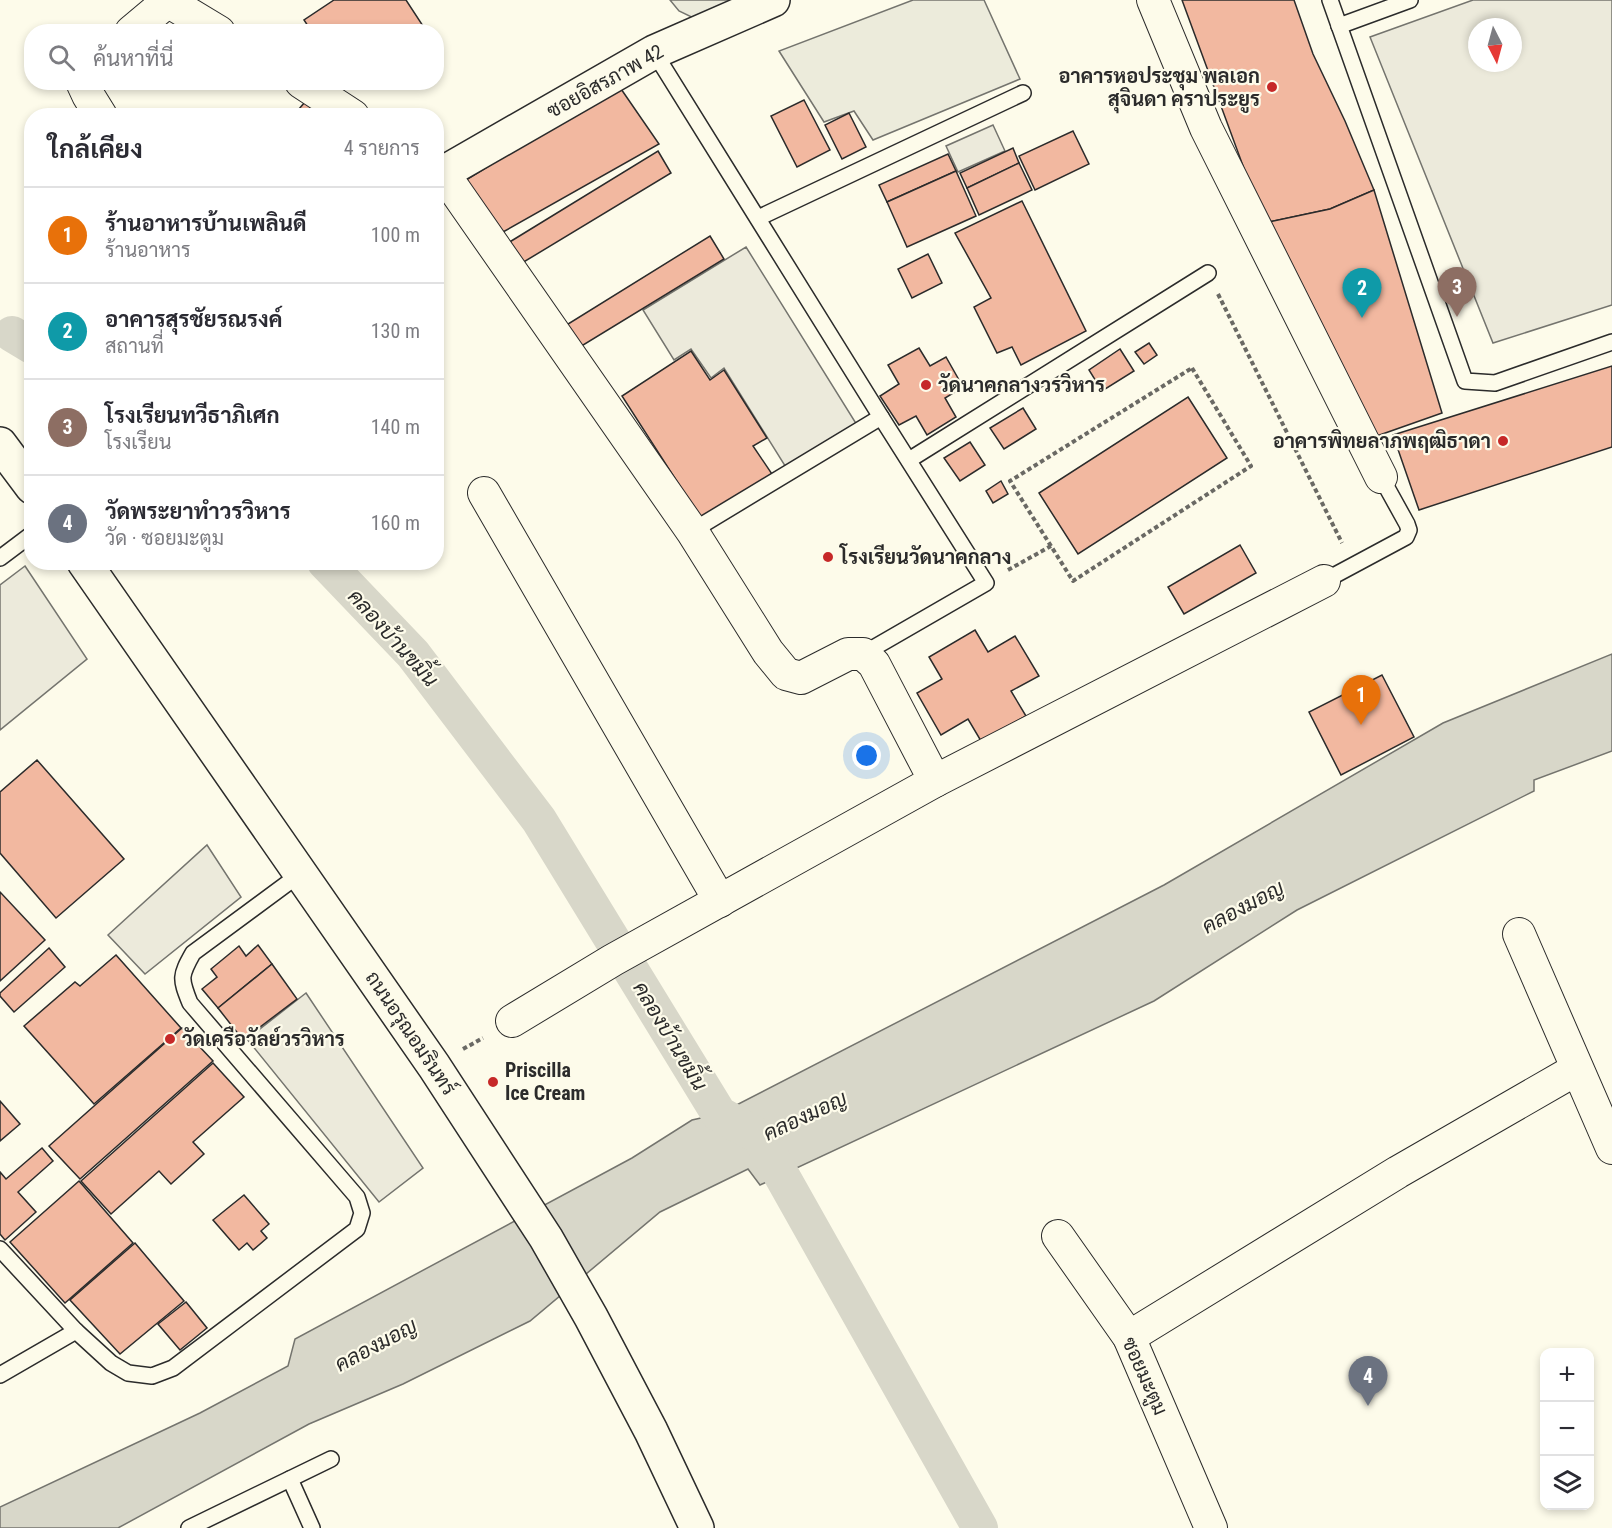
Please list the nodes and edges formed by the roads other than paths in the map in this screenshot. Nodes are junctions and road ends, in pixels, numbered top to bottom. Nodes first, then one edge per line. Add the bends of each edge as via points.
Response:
1 (773, 0) edge
2 (1153, 0) edge
3 (1330, 0) edge
4 (1410, 0) edge
5 (167, 1) edge
6 (140, 24) edge
7 (206, 24) edge
8 (1339, 26) junction
9 (654, 52) junction
10 (86, 90) edge
11 (313, 90) edge
12 (1023, 93) dead end
13 (96, 108) edge
14 (341, 108) edge
15 (444, 171) edge
16 (444, 181) edge
17 (758, 218) junction
18 (1208, 273) road end
19 (1612, 342) edge
20 (881, 417) junction
21 (0, 444) edge
22 (909, 460) junction
23 (24, 476) edge
24 (1381, 477) joint
25 (484, 493) dead end
26 (692, 531) junction
27 (24, 540) edge
28 (0, 558) edge
29 (90, 570) edge
30 (1324, 581) joint
31 (863, 654) junction
32 (935, 781) junction
33 (300, 874) junction
34 (720, 901) junction
35 (1519, 934) dead end
36 (512, 1021) road end
37 (1577, 1069) junction
38 (1612, 1148) edge
39 (1058, 1236) dead end
40 (0, 1249) edge
41 (76, 1331) junction
42 (1129, 1336) junction
43 (0, 1375) edge
44 (331, 1459) dead end
45 (290, 1479) junction
46 (189, 1528) edge
47 (312, 1528) edge
48 (697, 1528) edge
49 (1211, 1528) edge

1 - 9 main road, ซอยอิสรภาพ 42
2 - 24 street via 1206,128
3 - 8 lane
4 - 8 lane
5 - 6 street
5 - 7 street
8 - 19 lane via 1465,381 1495,384
9 - 15 main road, ซอยอิสรภาพ 42
9 - 17 lane
10 - 13 street
11 - 14 street
12 - 17 lane
16 - 26 street
17 - 20 lane
18 - 22 lane
20 - 22 lane
20 - 26 lane
21 - 23 main road
22 - 31 lane via 986,583
24 - 30 lane via 1409,530 1406,537
25 - 34 street
26 - 31 street via 786,674 801,678 848,654
27 - 28 lane
29 - 33 main road, ถนนอรุณอมรินทร์
30 - 32 street
31 - 32 street via 874,664
32 - 34 street
33 - 41 lane via 193,953 183,971 183,986 190,1003 357,1197 362,1213 357,1229 169,1370 152,1376 128,1373
33 - 48 main road, ถนนอรุณอมรินทร์ via 434,1066 546,1238 651,1431
34 - 36 street
35 - 37 street
37 - 38 street
37 - 42 street
39 - 42 street, ซอยมะตูม
40 - 41 lane
41 - 43 lane
42 - 49 street, ซอยมะตูม
44 - 45 lane
45 - 46 lane
45 - 47 lane

